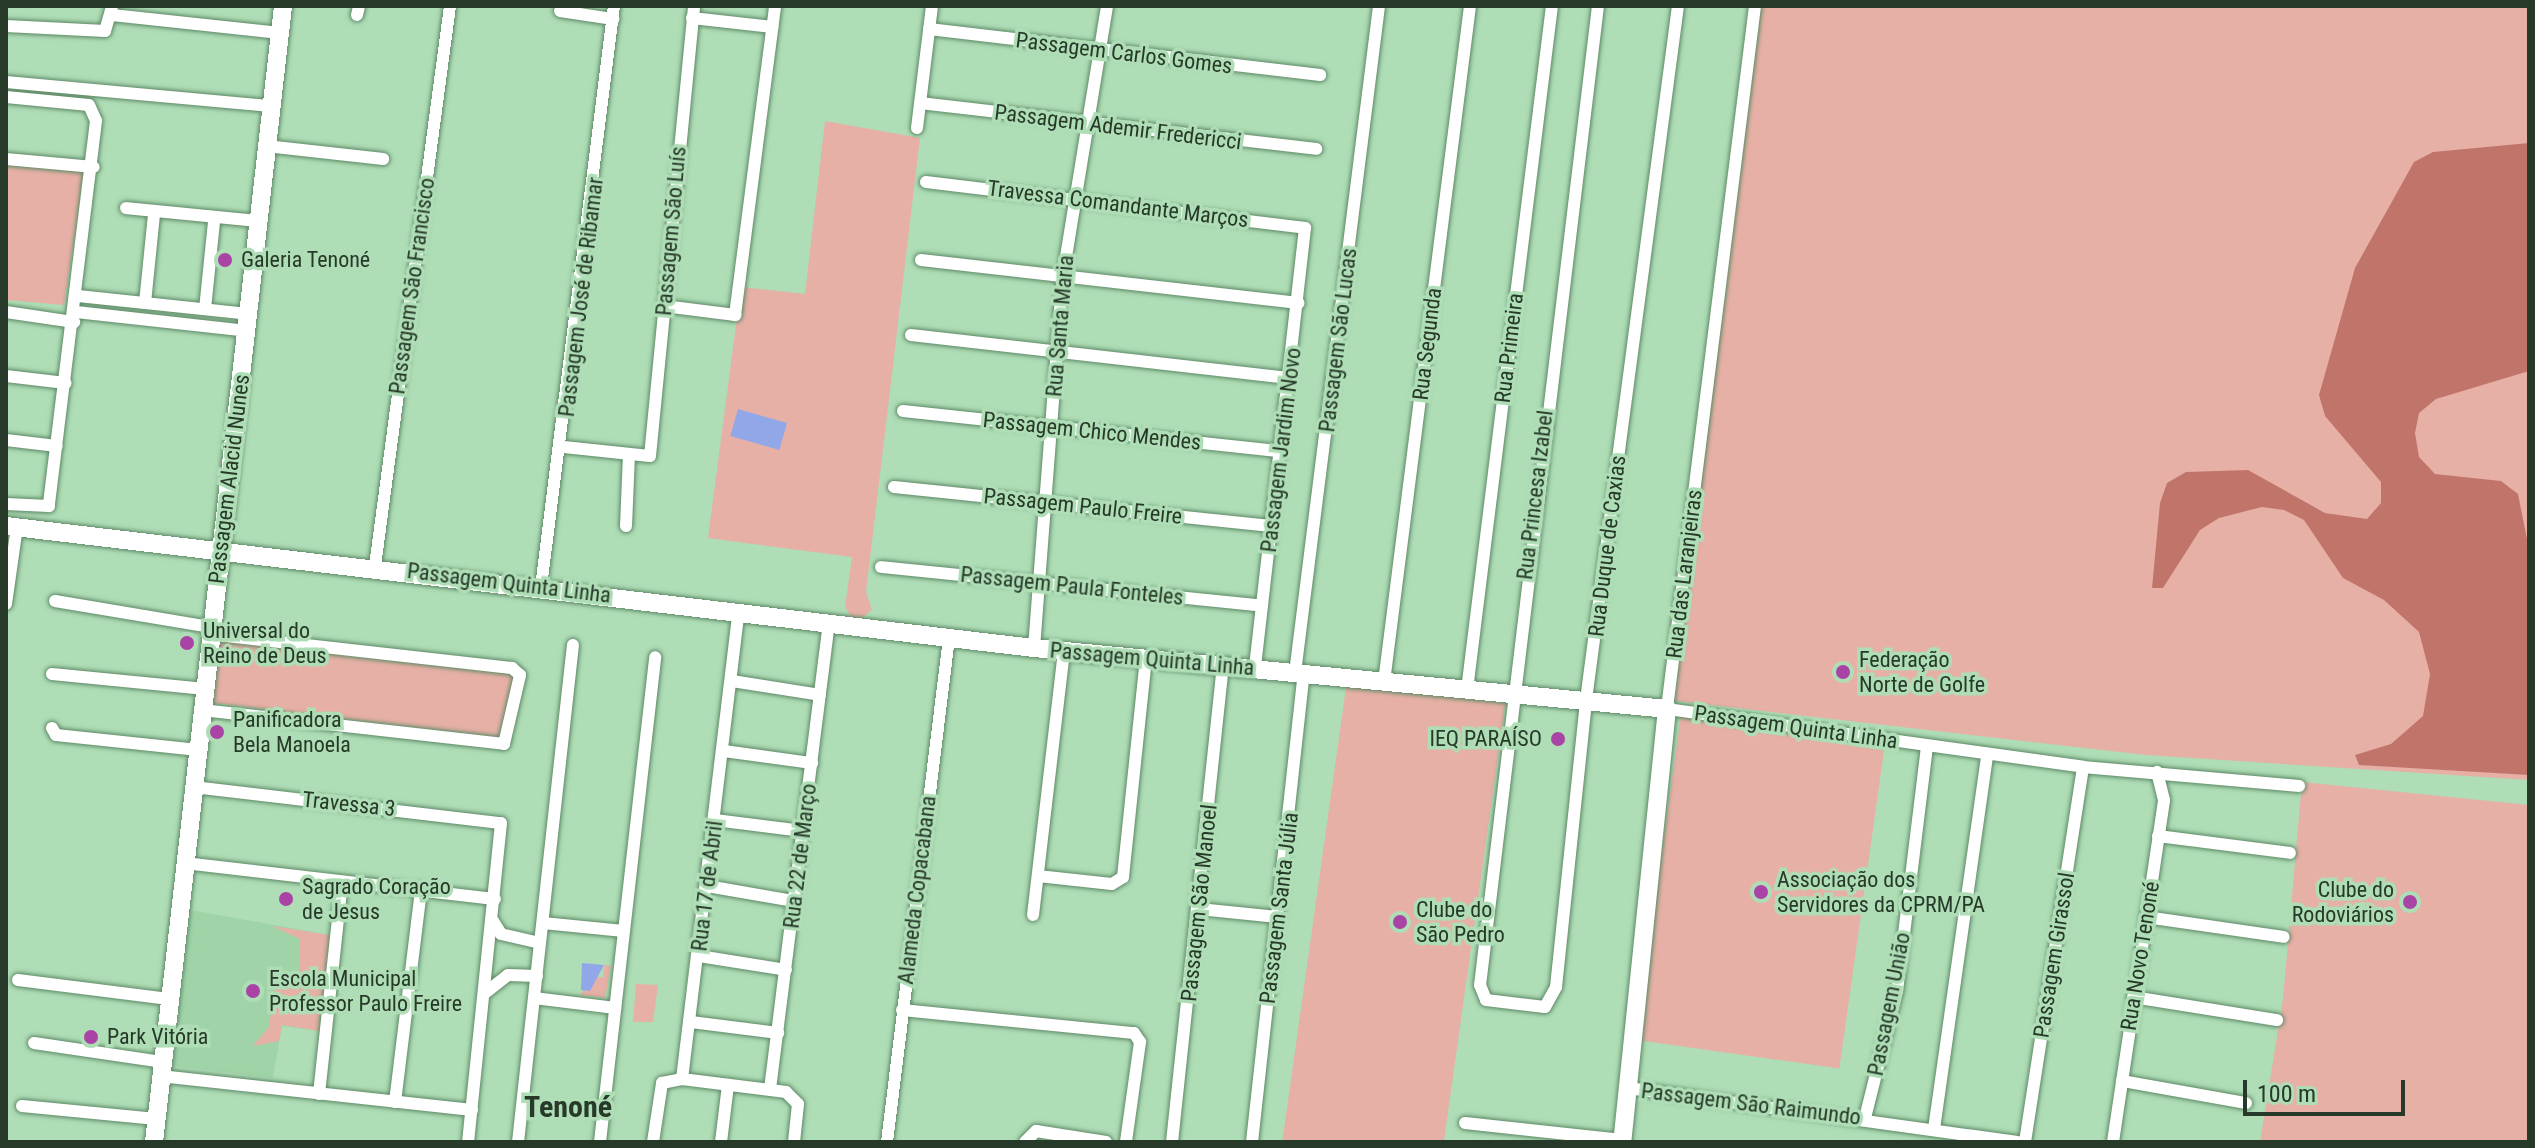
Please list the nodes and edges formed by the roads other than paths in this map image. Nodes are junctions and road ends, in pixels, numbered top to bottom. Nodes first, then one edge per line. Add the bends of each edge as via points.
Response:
1 (283, 6) edge
2 (450, 6) edge
3 (775, 6) edge
4 (932, 6) edge
5 (1107, 6) edge
6 (1379, 6) edge
7 (1470, 6) edge
8 (1552, 6) edge
9 (1598, 6) edge
10 (1678, 6) edge
11 (1755, 6) edge
12 (112, 11) edge
13 (560, 11) dead end
14 (614, 12) edge
15 (693, 12) edge
16 (6, 26) edge
17 (772, 27) junction
18 (929, 29) junction
19 (280, 33) junction
20 (1100, 51) junction
21 (1320, 75) dead end
22 (6, 82) edge
23 (6, 97) edge
24 (920, 103) junction
25 (271, 106) junction
26 (1085, 124) junction
27 (917, 128) dead end
28 (266, 146) junction
29 (1316, 149) dead end
30 (6, 159) edge
31 (383, 159) dead end
32 (94, 167) junction
33 (926, 182) dead end
34 (1074, 199) junction
35 (126, 208) dead end
36 (154, 215) dead end
37 (259, 221) junction
38 (214, 222) dead end
39 (1306, 233) joint
40 (921, 260) dead end
41 (1063, 275) junction
42 (78, 296) junction
43 (145, 303) junction
44 (1299, 303) junction
45 (664, 306) junction
46 (205, 309) junction
47 (6, 312) edge
48 (75, 317) junction
49 (248, 323) junction
50 (911, 335) dead end
51 (1055, 350) junction
52 (6, 376) edge
53 (1289, 378) junction
54 (66, 383) junction
55 (903, 411) dead end
56 (1052, 426) junction
57 (6, 440) edge
58 (57, 446) junction
59 (564, 447) junction
60 (1280, 451) junction
61 (629, 454) junction
62 (894, 487) dead end
63 (1047, 502) junction
64 (6, 504) edge
65 (626, 526) dead end
66 (1271, 526) junction
67 (12, 527) edge
68 (220, 546) junction
69 (375, 566) junction
70 (881, 567) dead end
71 (1043, 583) junction
72 (541, 587) junction
73 (55, 601) dead end
74 (6, 604) edge
75 (1262, 606) junction
76 (738, 613) junction
77 (829, 622) junction
78 (211, 631) junction
79 (949, 638) junction
80 (573, 645) dead end
81 (1034, 648) junction
82 (1064, 651) junction
83 (655, 657) dead end
84 (1146, 659) junction
85 (1223, 665) junction
86 (1255, 668) junction
87 (1299, 673) junction
88 (52, 674) dead end
89 (732, 681) junction
90 (1384, 682) junction
91 (205, 689) junction
92 (1467, 690) junction
93 (1511, 694) junction
94 (820, 695) junction
95 (1586, 700) junction
96 (1667, 709) junction
97 (202, 710) junction
98 (52, 728) dead end
99 (1927, 746) junction
100 (198, 750) junction
101 (724, 751) junction
102 (1987, 755) junction
103 (812, 763) junction
104 (2083, 767) junction
105 (2157, 772) junction
106 (2299, 786) dead end
107 (193, 787) junction
108 (715, 820) junction
109 (802, 831) junction
110 (2158, 836) junction
111 (2290, 853) dead end
112 (184, 863) junction
113 (1038, 876) junction
114 (342, 882) junction
115 (707, 886) junction
116 (421, 889) junction
117 (495, 899) junction
118 (793, 901) junction
119 (1199, 909) junction
120 (1033, 915) dead end
121 (1278, 917) junction
122 (2146, 917) junction
123 (493, 921) junction
124 (543, 923) junction
125 (624, 931) junction
126 (2284, 937) dead end
127 (540, 943) junction
128 (699, 956) junction
129 (786, 970) junction
130 (537, 976) junction
131 (18, 980) dead end
132 (1480, 985) joint
133 (485, 993) junction
134 (2133, 997) junction
135 (534, 998) junction
136 (169, 999) junction
137 (615, 1008) junction
138 (902, 1010) junction
139 (2277, 1020) dead end
140 (691, 1022) junction
141 (778, 1033) junction
142 (34, 1043) dead end
143 (161, 1069) junction
144 (682, 1079) junction
145 (2122, 1081) junction
146 (728, 1085) junction
147 (1628, 1088) junction
148 (770, 1089) junction
149 (319, 1094) junction
150 (395, 1102) junction
151 (2246, 1103) dead end
152 (22, 1106) dead end
153 (472, 1110) junction
154 (1865, 1118) junction
155 (156, 1119) junction
156 (1465, 1123) dead end
157 (1934, 1129) junction
158 (1540, 1136) edge
159 (1622, 1141) edge
160 (154, 1142) edge
161 (468, 1142) edge
162 (518, 1142) edge
163 (600, 1142) edge
164 (653, 1142) edge
165 (721, 1142) edge
166 (794, 1142) edge
167 (887, 1142) edge
168 (1025, 1142) edge
169 (1106, 1142) edge
170 (1126, 1142) edge
171 (1172, 1142) edge
172 (1252, 1142) edge
173 (2017, 1142) edge
174 (2025, 1142) edge
175 (2113, 1142) edge

1 - 19 street, Passagem Alacid Nunes
2 - 69 street, Passagem São Francisco
3 - 17 street
4 - 18 street
5 - 20 street, Rua Santa Maria
6 - 87 street, Passagem São Lucas
7 - 90 street, Rua Segunda
8 - 92 street, Rua Primeira
9 - 93 street, Rua Princesa Izabel
10 - 95 street, Rua Duque de Caxias
11 - 96 street, Rua das Laranjeiras
12 - 16 street via 105,31
12 - 19 street
13 - 14 street
14 - 59 street, Passagem José de Ribamar
15 - 17 street
15 - 45 street, Passagem São Luís
17 - 45 street via 735,315
18 - 20 street, Passagem Carlos Gomes
18 - 24 street
19 - 25 street, Passagem Alacid Nunes
20 - 21 street, Passagem Carlos Gomes
20 - 26 street, Rua Santa Maria
22 - 25 street
23 - 32 street via 91,106
24 - 26 street, Passagem Ademir Fredericci
24 - 27 street
25 - 28 street, Passagem Alacid Nunes
26 - 29 street, Passagem Ademir Fredericci
26 - 34 street, Rua Santa Maria
28 - 31 street
28 - 37 street, Passagem Alacid Nunes
30 - 32 street
32 - 42 street
33 - 34 street, Travessa Comandante Marços
34 - 39 street, Travessa Comandante Marços via 1301,226
34 - 41 street, Rua Santa Maria
35 - 37 street
36 - 43 street
37 - 49 street, Passagem Alacid Nunes
38 - 46 street
39 - 44 street, Passagem Jardim Novo
40 - 41 street
41 - 44 street
41 - 51 street, Rua Santa Maria
42 - 43 street
42 - 48 street
43 - 46 street
44 - 53 street, Passagem Jardim Novo
45 - 61 street, Passagem São Luís via 650,456
46 - 49 street
47 - 48 street
48 - 49 street
48 - 54 street
49 - 68 street, Passagem Alacid Nunes
50 - 51 street
51 - 53 street
51 - 56 street, Rua Santa Maria
52 - 54 street
53 - 60 street, Passagem Jardim Novo
54 - 58 street
55 - 56 street, Passagem Chico Mendes
56 - 60 street, Passagem Chico Mendes
56 - 63 street, Rua Santa Maria
57 - 58 street
58 - 64 street via 48,508
59 - 61 street
59 - 72 street, Passagem José de Ribamar
60 - 66 street, Passagem Jardim Novo
61 - 65 street
62 - 63 street, Passagem Paulo Freire
63 - 66 street, Passagem Paulo Freire
63 - 71 street, Rua Santa Maria
66 - 75 street, Passagem Jardim Novo
67 - 68 street, Passagem Quinta Linha
67 - 74 street
68 - 69 street, Passagem Quinta Linha
68 - 78 street, Passagem Alacid Nunes
69 - 72 street, Passagem Quinta Linha
70 - 71 street, Passagem Paula Fonteles
71 - 75 street, Passagem Paula Fonteles
71 - 81 street, Rua Santa Maria
72 - 76 street, Passagem Quinta Linha
73 - 78 street
75 - 86 street, Passagem Jardim Novo
76 - 77 street, Passagem Quinta Linha
76 - 89 street, Rua 17 de Abril
77 - 79 street, Passagem Quinta Linha
77 - 94 street, Rua 22 de Março
78 - 91 street, Passagem Alacid Nunes
78 - 97 street via 512,668 520,675 504,744
79 - 81 street, Passagem Quinta Linha
79 - 138 street, Alameda Copacabana
80 - 124 street
81 - 82 street, Passagem Quinta Linha
82 - 84 street, Passagem Quinta Linha
82 - 113 street
83 - 125 street
84 - 85 street, Passagem Quinta Linha
84 - 113 street via 1123,877 1112,884
85 - 86 street, Passagem Quinta Linha
85 - 119 street, Passagem São Manoel
86 - 87 street, Passagem Quinta Linha
87 - 90 street, Passagem Quinta Linha
87 - 121 street, Passagem Santa Júlia
88 - 91 street
89 - 94 street
89 - 101 street, Rua 17 de Abril
90 - 92 street, Passagem Quinta Linha
91 - 97 street, Passagem Alacid Nunes
92 - 93 street, Passagem Quinta Linha
93 - 95 street, Passagem Quinta Linha
93 - 132 street, Rua Princesa Izabel
94 - 103 street, Rua 22 de Março
95 - 96 street, Passagem Quinta Linha
95 - 132 street, Rua Duque de Caxias via 1553,998 1545,1007 1493,1002
96 - 99 street, Passagem Quinta Linha
96 - 147 street, Rua das Laranjeiras
97 - 100 street, Passagem Alacid Nunes
98 - 100 street via 56,735
99 - 102 street, Passagem Quinta Linha
99 - 154 street, Passagem União via 1897,991
100 - 107 street, Passagem Alacid Nunes
101 - 103 street
101 - 108 street, Rua 17 de Abril
102 - 104 street, Passagem Quinta Linha
102 - 157 street
103 - 109 street, Rua 22 de Março
104 - 105 street, Passagem Quinta Linha
104 - 174 street, Passagem Girassol
105 - 106 street, Passagem Quinta Linha
105 - 110 street, Rua Novo Tenoné via 2164,786
107 - 112 street, Passagem Alacid Nunes
107 - 117 street, Travessa 3 via 502,827
108 - 109 street
108 - 115 street, Rua 17 de Abril
109 - 118 street, Rua 22 de Março
110 - 111 street
110 - 122 street, Rua Novo Tenoné
112 - 114 street
112 - 136 street, Passagem Alacid Nunes
113 - 120 street
114 - 116 street
114 - 149 street
115 - 118 street
115 - 128 street, Rua 17 de Abril
116 - 117 street
116 - 150 street
117 - 123 street
118 - 129 street, Rua 22 de Março
119 - 121 street
119 - 171 street, Passagem São Manoel
121 - 172 street, Passagem Santa Júlia
122 - 126 street
122 - 134 street, Rua Novo Tenoné
123 - 127 street via 501,934
123 - 133 street
124 - 125 street
124 - 127 street
125 - 137 street
127 - 130 street
128 - 129 street
128 - 140 street, Rua 17 de Abril
129 - 141 street, Rua 22 de Março
130 - 133 street via 508,975
130 - 135 street
131 - 136 street
133 - 153 street
134 - 139 street
134 - 145 street, Rua Novo Tenoné
135 - 137 street
135 - 162 street
136 - 143 street, Passagem Alacid Nunes
137 - 163 street
138 - 167 street, Alameda Copacabana
138 - 170 street via 1134,1033 1140,1042
140 - 141 street
140 - 144 street, Rua 17 de Abril
141 - 148 street, Rua 22 de Março
142 - 143 street
143 - 149 street
143 - 155 street, Passagem Alacid Nunes
144 - 146 street
144 - 164 street via 662,1083
145 - 151 street
145 - 175 street, Rua Novo Tenoné
146 - 148 street
146 - 165 street
147 - 154 street, Passagem São Raimundo
147 - 159 street, Rua das Laranjeiras
148 - 166 street via 798,1104
149 - 150 street
150 - 153 street
152 - 155 street
153 - 161 street
154 - 157 street, Passagem São Raimundo
155 - 160 street, Passagem Alacid Nunes
156 - 158 street
157 - 173 street, Passagem São Raimundo
158 - 159 street
168 - 169 street via 1036,1131

